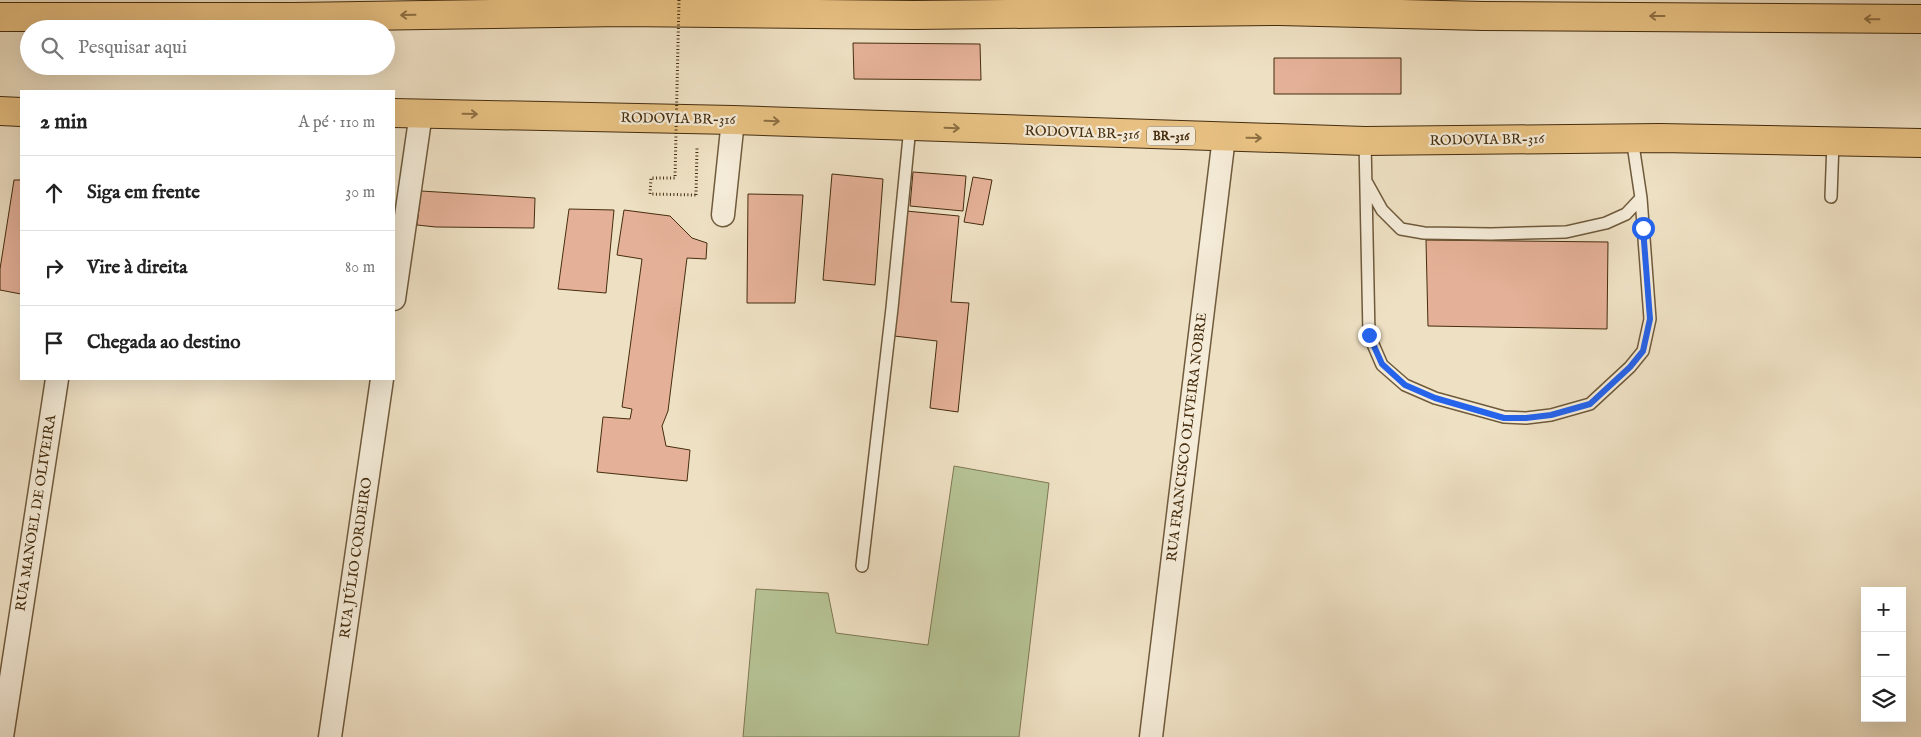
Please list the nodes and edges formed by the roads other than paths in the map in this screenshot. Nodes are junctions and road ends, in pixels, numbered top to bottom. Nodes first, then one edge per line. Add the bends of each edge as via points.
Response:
1 (295, 8) edge
2 (1487, 8) edge
3 (1706, 8) edge
4 (16, 11) edge
5 (1921, 19) edge
6 (0, 111) edge
7 (20, 112) edge
8 (395, 113) edge
9 (421, 113) junction
10 (733, 120) junction
11 (910, 127) junction
12 (1224, 137) junction
13 (1632, 138) junction
14 (1365, 141) junction
15 (1833, 142) junction
16 (1921, 144) edge
17 (1366, 182) junction
18 (1831, 197) dead end
19 (1641, 198) junction
20 (723, 215) dead end
21 (395, 292) edge
22 (57, 380) edge
23 (382, 380) edge
24 (862, 566) dead end
25 (2, 737) edge
26 (330, 737) edge
27 (1151, 737) edge

2 -> 1 highway via 915,14
1 - 4 highway
3 -> 2 highway
5 -> 3 highway
6 - 7 highway
8 - 9 highway, RODOVIA BR-316 / BR-316
9 -> 10 highway, RODOVIA BR-316 / BR-316
9 - 21 street
10 -> 11 highway, RODOVIA BR-316 / BR-316
10 - 20 street
11 -> 12 highway, RODOVIA BR-316 / BR-316
11 - 24 lane
12 -> 14 highway, RODOVIA BR-316 / BR-316
12 - 27 street, RUA FRANCISCO OLIVEIRA NOBRE
13 - 14 highway, RODOVIA BR-316 / BR-316
13 - 15 highway, RODOVIA BR-316 / BR-316
13 - 19 lane
14 - 17 lane
15 - 16 highway, RODOVIA BR-316 / BR-316
15 - 18 lane
17 - 19 lane via 1382,210 1401,229 1424,232 1566,232 1606,223 1626,214
17 - 19 lane via 1369,335 1382,364 1405,385 1435,398 1504,418 1551,415 1590,404 1643,351 1650,319
22 - 25 street, RUA MANOEL DE OLIVEIRA
23 - 26 street, RUA JÚLIO CORDEIRO

